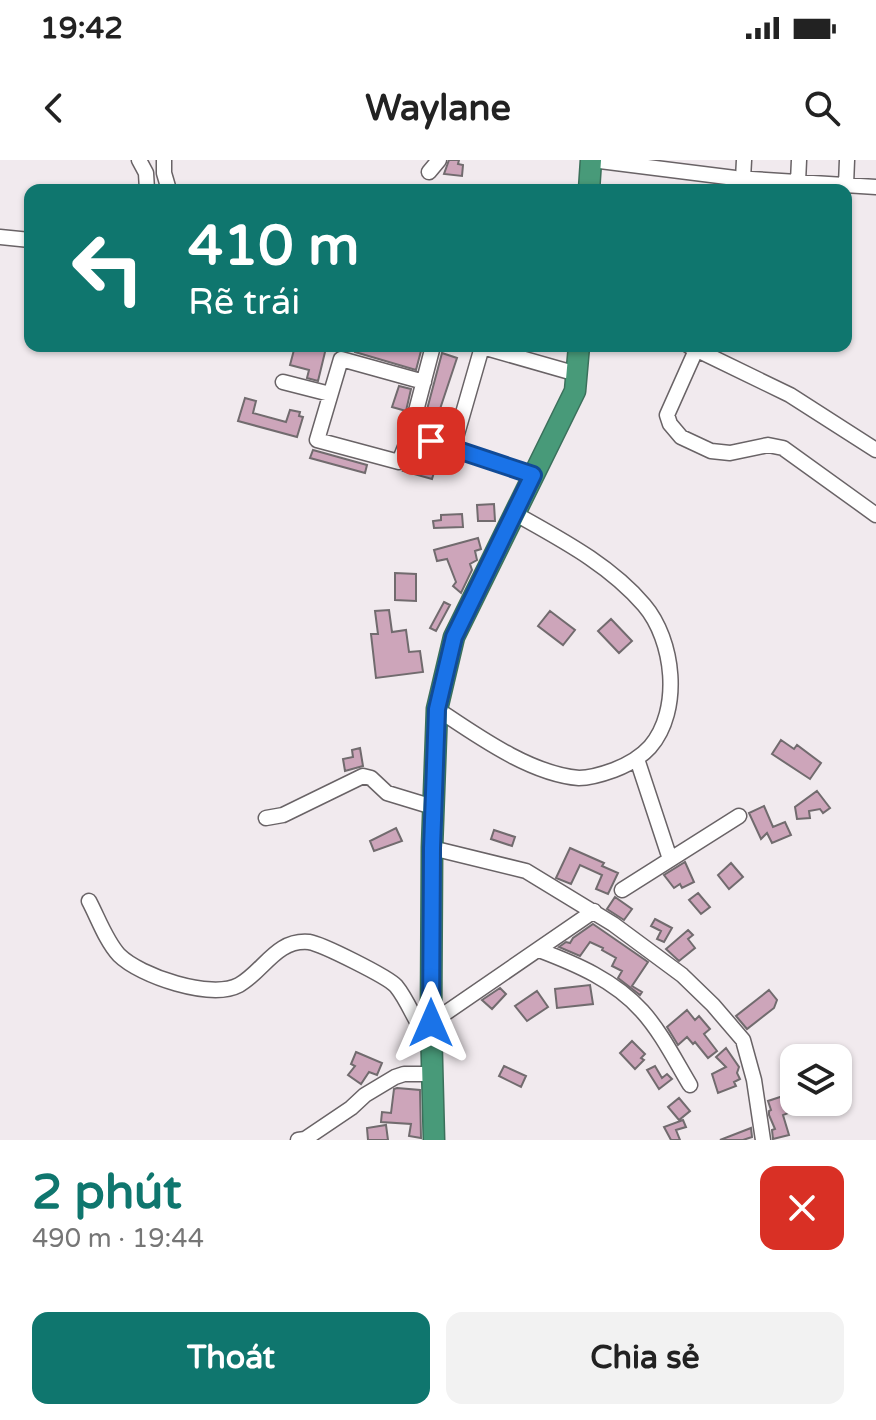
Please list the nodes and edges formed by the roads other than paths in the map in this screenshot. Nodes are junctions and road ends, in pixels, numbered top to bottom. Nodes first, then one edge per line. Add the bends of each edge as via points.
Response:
1 (139, 160) edge
2 (164, 160) edge
3 (591, 160) edge
4 (744, 160) edge
5 (799, 160) edge
6 (847, 160) edge
7 (743, 179) junction
8 (798, 182) junction
9 (147, 184) edge
10 (167, 184) edge
11 (589, 184) edge
12 (830, 184) edge
13 (846, 184) edge
14 (852, 185) edge
15 (876, 187) edge
16 (0, 237) edge
17 (24, 239) edge
18 (432, 352) edge
19 (478, 352) edge
20 (501, 352) edge
21 (579, 352) edge
22 (691, 352) edge
23 (700, 352) edge
24 (577, 374) junction
25 (283, 382) dead end
26 (424, 382) junction
27 (330, 394) junction
28 (410, 434) junction
29 (453, 448) junction
30 (876, 450) edge
31 (533, 475) junction
32 (514, 513) junction
33 (876, 515) edge
34 (437, 709) junction
35 (637, 759) junction
36 (433, 807) junction
37 (739, 816) dead end
38 (266, 818) dead end
39 (432, 848) junction
40 (670, 859) junction
41 (622, 890) dead end
42 (89, 901) dead end
43 (594, 911) junction
44 (539, 950) junction
45 (431, 1033) junction
46 (432, 1074) junction
47 (690, 1085) dead end
48 (760, 1139) edge
49 (298, 1140) edge
50 (434, 1140) edge

1 - 9 street
2 - 10 street
3 - 7 street
3 - 11 highway
4 - 7 street
5 - 8 street
6 - 13 street
7 - 8 street
8 - 12 street
14 - 15 street
16 - 17 street
18 - 26 street
19 - 29 street
20 - 24 street
21 - 24 highway
22 - 33 street via 667,415 681,437 721,453 776,446
23 - 30 street via 790,395
24 - 31 highway via 575,391
25 - 27 street
26 - 27 street via 341,359
26 - 28 street
27 - 28 street via 317,440 399,462
28 - 29 street
29 - 31 street
31 - 32 highway
32 - 34 highway via 454,637
32 - 35 street via 592,558 644,605 663,635 668,704 651,746
34 - 35 street via 520,759 562,774 602,775
34 - 36 highway
35 - 40 street
36 - 38 street via 387,793 363,776 283,815
36 - 39 highway
37 - 40 street
39 - 43 street via 526,871
39 - 45 highway
40 - 41 street
42 - 45 street via 121,957 172,982 212,991 237,986 289,943 314,943 395,984 420,1030
43 - 44 street
43 - 48 street via 682,975 743,1040 754,1080
44 - 45 street
44 - 47 street via 610,983 642,1011
45 - 46 highway
46 - 49 street via 395,1077
46 - 50 highway

